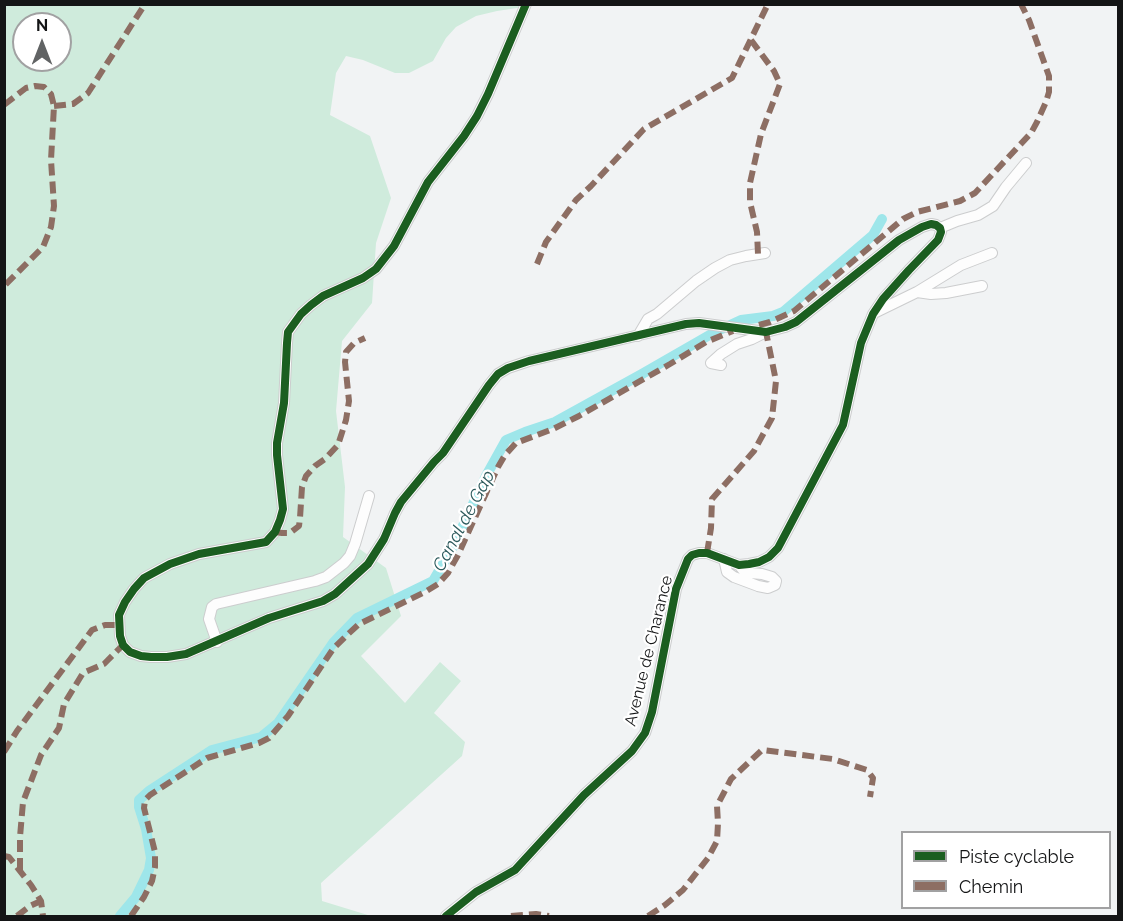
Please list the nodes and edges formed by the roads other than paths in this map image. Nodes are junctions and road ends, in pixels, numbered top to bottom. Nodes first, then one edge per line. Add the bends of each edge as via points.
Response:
1 (526, 4) edge
2 (1026, 163) dead end
3 (940, 228) junction
4 (765, 253) dead end
5 (992, 253) dead end
6 (982, 286) dead end
7 (917, 292) junction
8 (873, 314) junction
9 (766, 332) junction
10 (638, 336) junction
11 (721, 365) dead end
12 (369, 496) dead end
13 (724, 559) junction
14 (739, 564) junction
15 (217, 642) junction
16 (446, 916) edge

1 - 15 street via 477,116 428,182 394,246 376,269 311,304 288,332 284,403 277,443 283,508 275,532 266,542 199,554 170,564 144,578 119,615 123,645 141,656 186,654
2 - 3 street via 993,206
3 - 8 street via 939,240
3 - 9 street via 931,224 899,240 796,322
4 - 10 street via 746,255 715,268 648,319
5 - 7 street
6 - 7 street via 946,293
7 - 8 street
8 - 14 street via 861,343 843,424 793,521 769,557
9 - 10 street via 699,323
9 - 11 street via 737,344 711,363
10 - 15 street via 529,361 498,374 443,453 401,502 368,564 323,601 269,618
12 - 15 street via 356,544 344,563 315,581 216,604 209,619
13 - 14 street, Avenue de Charance
13 - 14 street, Avenue de Charance via 727,572 734,577 768,588 775,585 772,577 744,571
13 - 16 street, Avenue de Charance via 699,553 688,559 676,589 652,712 645,733 632,752 584,795 515,870 476,892

